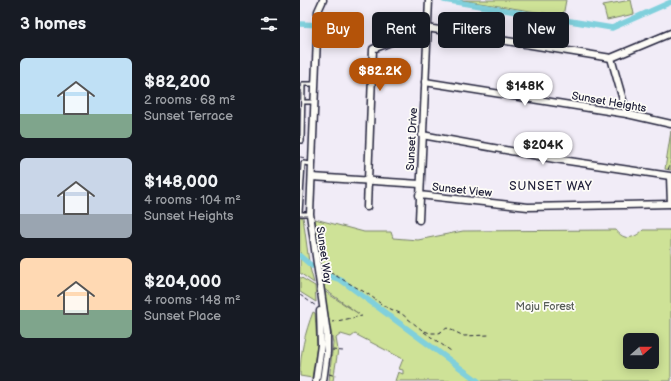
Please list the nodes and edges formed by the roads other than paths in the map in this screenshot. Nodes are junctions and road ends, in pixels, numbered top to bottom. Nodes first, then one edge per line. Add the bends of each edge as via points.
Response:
1 (323, 0) edge
2 (429, 0) edge
3 (428, 12) edge
4 (430, 28) edge
5 (671, 33) edge
6 (376, 48) edge
7 (426, 48) edge
8 (611, 58) junction
9 (425, 82) junction
10 (316, 84) junction
11 (303, 102) junction
12 (315, 102) junction
13 (627, 114) junction
14 (671, 124) edge
15 (422, 135) junction
16 (300, 141) edge
17 (312, 164) junction
18 (312, 177) junction
19 (366, 180) junction
20 (420, 184) junction
21 (419, 195) junction
22 (671, 204) edge
23 (367, 207) dead end
24 (300, 213) edge
25 (310, 214) junction
26 (419, 220) dead end
27 (319, 299) junction
28 (316, 381) edge
29 (323, 381) edge

1 - 10 street, Sunset Way via 318,12
2 - 3 street, Sunset Drive
4 - 8 street
5 - 8 street
6 - 19 street via 373,49
7 - 9 street, Sunset Drive
8 - 13 street
9 - 13 street, Sunset Heights
9 - 15 street, Sunset Drive
10 - 11 lane via 303,84
10 - 12 street, Sunset Way
11 - 12 lane
11 - 16 lane
12 - 17 street, Sunset Way
13 - 14 street, Sunset Heights
15 - 20 street, Sunset Drive
15 - 22 street via 555,159 666,175 670,177
17 - 18 street, Sunset Way
17 - 24 lane via 303,163
18 - 19 street
18 - 25 street, Sunset Way
19 - 20 street
19 - 23 street
20 - 21 street, Sunset Drive
21 - 22 street, Sunset View via 528,207
21 - 26 street, Sunset Drive
24 - 25 lane
25 - 27 street, Sunset Way
27 - 28 street, Sunset Way via 321,345
27 - 29 street, Sunset Way via 326,324 328,346

